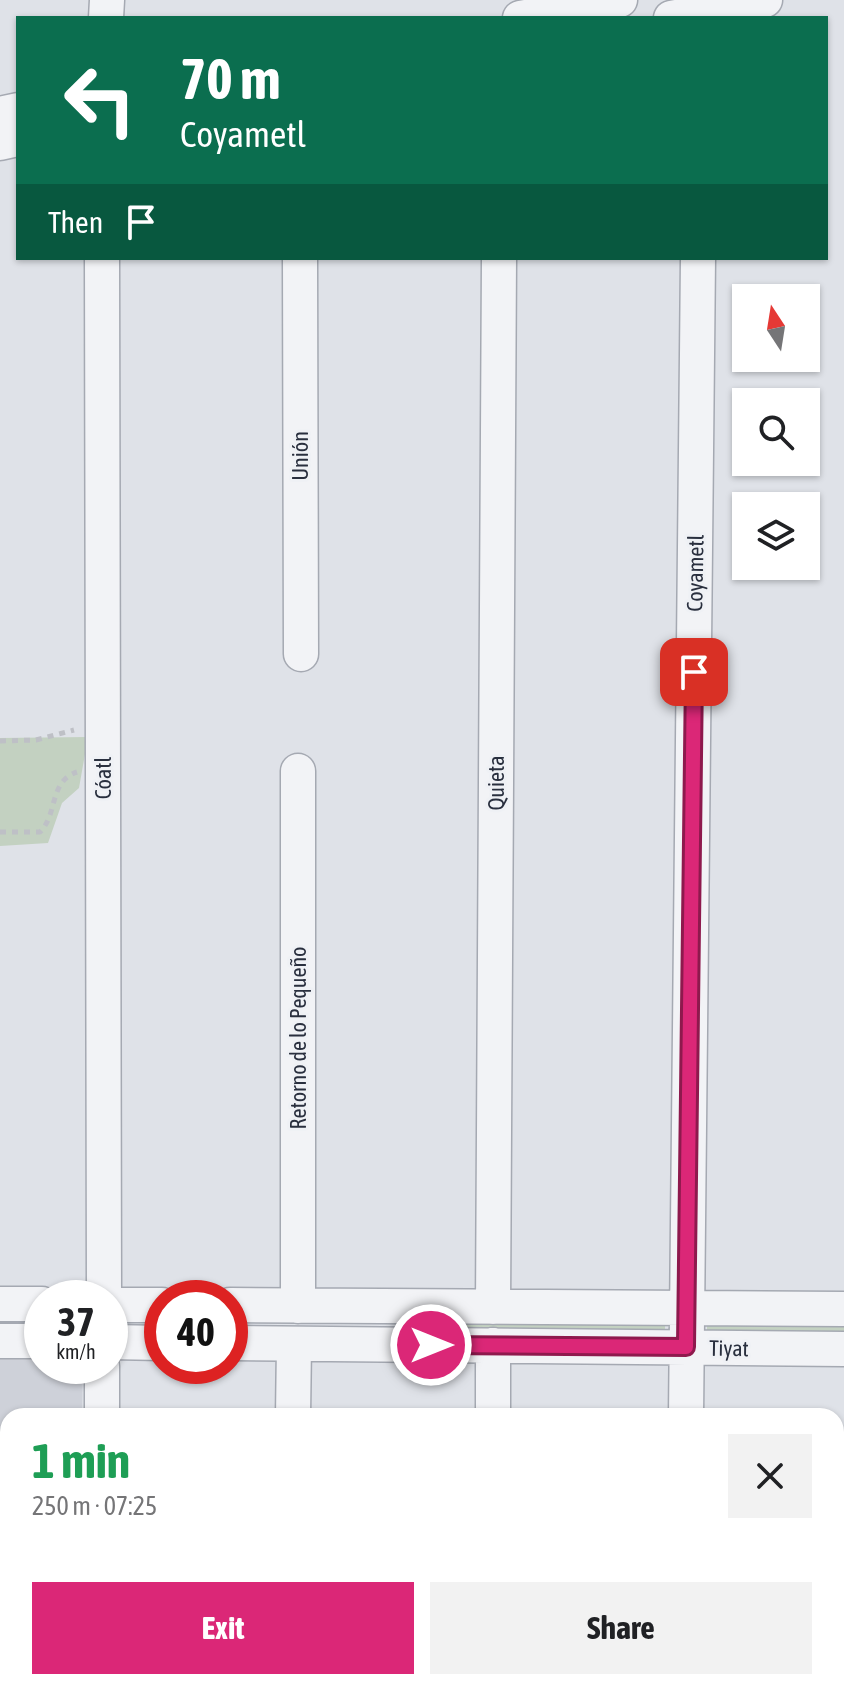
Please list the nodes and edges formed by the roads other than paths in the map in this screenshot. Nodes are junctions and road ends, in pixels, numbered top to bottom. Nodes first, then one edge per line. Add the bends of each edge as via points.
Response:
1 (620, 0) edge
2 (765, 0) edge
3 (531, 16) edge
4 (691, 16) edge
5 (102, 260) edge
6 (300, 260) edge
7 (499, 260) edge
8 (698, 260) edge
9 (301, 654) dead end
10 (298, 771) dead end
11 (104, 1280) edge
12 (0, 1304) edge
13 (24, 1304) edge
14 (248, 1305) edge
15 (298, 1306) junction
16 (403, 1306) junction
17 (493, 1307) junction
18 (687, 1308) junction
19 (844, 1309) edge
20 (0, 1341) edge
21 (24, 1341) edge
22 (248, 1343) edge
23 (294, 1344) junction
24 (400, 1345) junction
25 (493, 1345) junction
26 (686, 1347) junction
27 (844, 1349) edge
28 (102, 1384) edge
29 (102, 1408) edge
30 (293, 1408) edge
31 (493, 1408) edge
32 (686, 1408) edge

1 - 3 street
2 - 4 street
5 - 11 street, Cóatl
6 - 9 street, Unión
7 - 17 street, Quieta
8 - 18 street, Coyametl
10 - 15 street, Retorno de lo Pequeño
12 - 13 street
14 - 15 street, Tiyat
15 - 16 street, Tiyat
16 - 17 street, Tiyat
16 - 24 street
17 - 18 street, Tiyat
18 - 19 street, Tiyat
18 - 26 street, Coyametl
20 - 21 street
22 - 23 street, Tiyat
23 - 24 street, Tiyat
23 - 30 street
24 - 25 street, Tiyat
25 - 26 street, Tiyat
25 - 31 street
26 - 27 street, Tiyat
26 - 32 street, Coyametl
28 - 29 street

